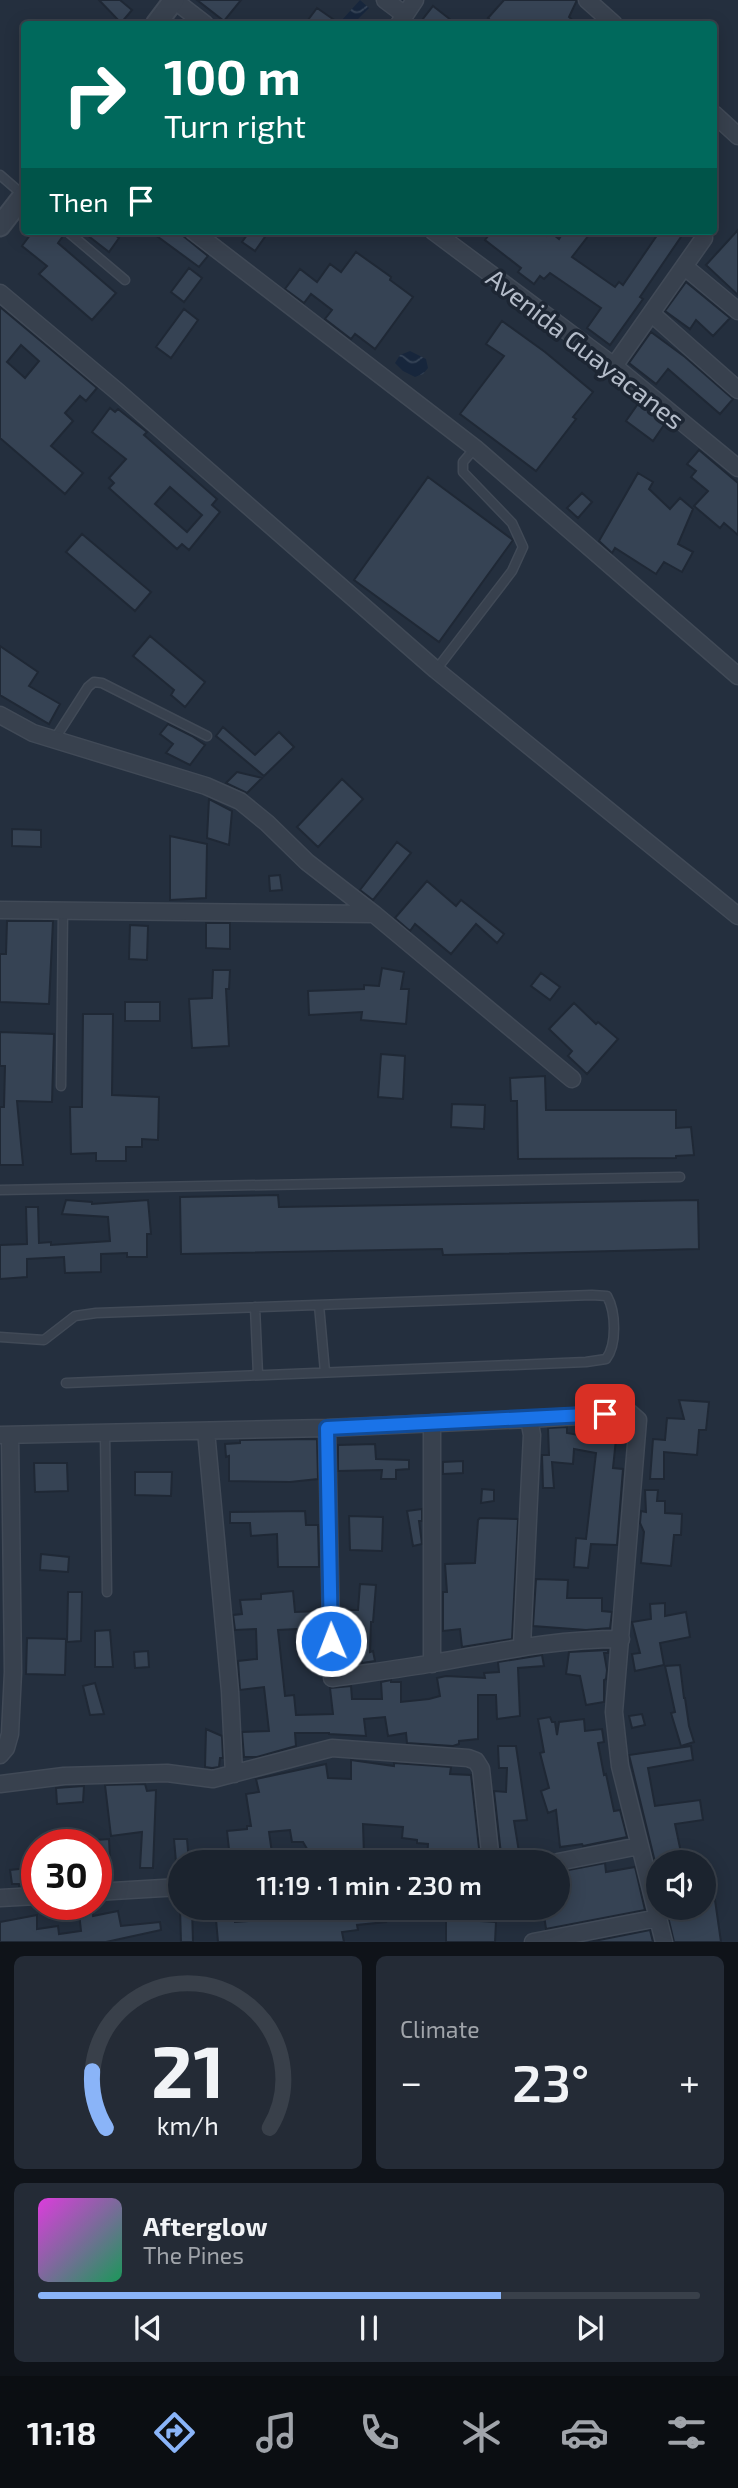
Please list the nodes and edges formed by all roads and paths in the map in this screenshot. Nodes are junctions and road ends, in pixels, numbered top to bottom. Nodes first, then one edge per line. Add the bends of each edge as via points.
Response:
1 (174, 0) edge
2 (385, 0) edge
3 (415, 0) edge
4 (587, 0) edge
5 (402, 20) edge
6 (158, 21) edge
7 (201, 21) edge
8 (611, 21) edge
9 (717, 117) edge
10 (738, 136) edge
11 (0, 175) edge
12 (21, 192) edge
13 (21, 199) edge
14 (0, 226) edge
15 (71, 235) edge
16 (198, 235) edge
17 (438, 235) edge
18 (704, 238) dead end
19 (685, 267) junction
20 (125, 280) dead end
21 (0, 293) edge
22 (738, 311) edge
23 (652, 314) junction
24 (614, 366) junction
25 (738, 390) edge
26 (475, 447) junction
27 (738, 468) edge
28 (436, 670) junction
29 (738, 676) edge
30 (0, 715) edge
31 (208, 736) dead end
32 (54, 740) junction
33 (0, 909) edge
34 (63, 911) junction
35 (374, 914) junction
36 (738, 916) edge
37 (572, 1079) dead end
38 (61, 1086) dead end
39 (680, 1177) dead end
40 (0, 1190) edge
41 (319, 1305) junction
42 (255, 1307) junction
43 (0, 1337) edge
44 (325, 1372) junction
45 (258, 1375) junction
46 (66, 1383) dead end
47 (529, 1419) junction
48 (432, 1423) junction
49 (327, 1428) junction
50 (206, 1431) junction
51 (105, 1433) junction
52 (5, 1435) edge
53 (107, 1592) dead end
54 (621, 1639) junction
55 (522, 1646) junction
56 (432, 1664) junction
57 (0, 1755) edge
58 (234, 1774) junction
59 (0, 1784) edge
60 (639, 1846) junction
61 (490, 1850) edge
62 (570, 1860) edge
63 (646, 1873) edge
64 (168, 1888) edge
65 (112, 1891) edge
66 (21, 1897) edge
67 (0, 1898) edge
68 (648, 1920) edge
69 (658, 1920) edge
70 (533, 1942) edge
71 (664, 1942) edge

1 - 6 street
1 - 7 street
2 - 5 street
3 - 5 street
4 - 8 street
9 - 10 street
11 - 12 lane
13 - 14 street
15 - 20 lane
16 - 26 street
17 - 24 street, Avenida Guayacanes
18 - 19 street
19 - 22 street
19 - 23 street
21 - 28 street
23 - 24 street
23 - 25 street
24 - 27 street, Avenida Guayacanes
26 - 28 lane via 463,462 463,472 512,523 523,547 512,571
26 - 29 street
28 - 36 street
30 - 32 street
31 - 32 lane via 94,682
32 - 35 street via 206,786 240,801
33 - 34 street
34 - 35 street
34 - 38 lane
35 - 37 street
39 - 40 lane
41 - 42 lane
41 - 44 lane
41 - 44 lane via 592,1295 607,1296 613,1307 613,1350 606,1359
42 - 43 lane via 96,1313 75,1316 44,1340
42 - 45 lane
44 - 45 lane
45 - 46 lane
47 - 48 street
47 - 54 street via 630,1413 638,1420
47 - 55 street
48 - 49 street
48 - 56 street
49 - 50 street
49 - 56 street via 332,1678
50 - 51 street
50 - 58 street
51 - 52 street
51 - 53 lane
52 - 57 street via 13,1672 10,1734
54 - 55 street
54 - 60 street via 614,1712 620,1766
55 - 56 street
58 - 59 street via 213,1779 167,1773 64,1776
58 - 61 street via 332,1748 468,1758 481,1769
60 - 62 street
60 - 63 street
64 - 65 street
66 - 67 street
68 - 70 street
69 - 71 street

